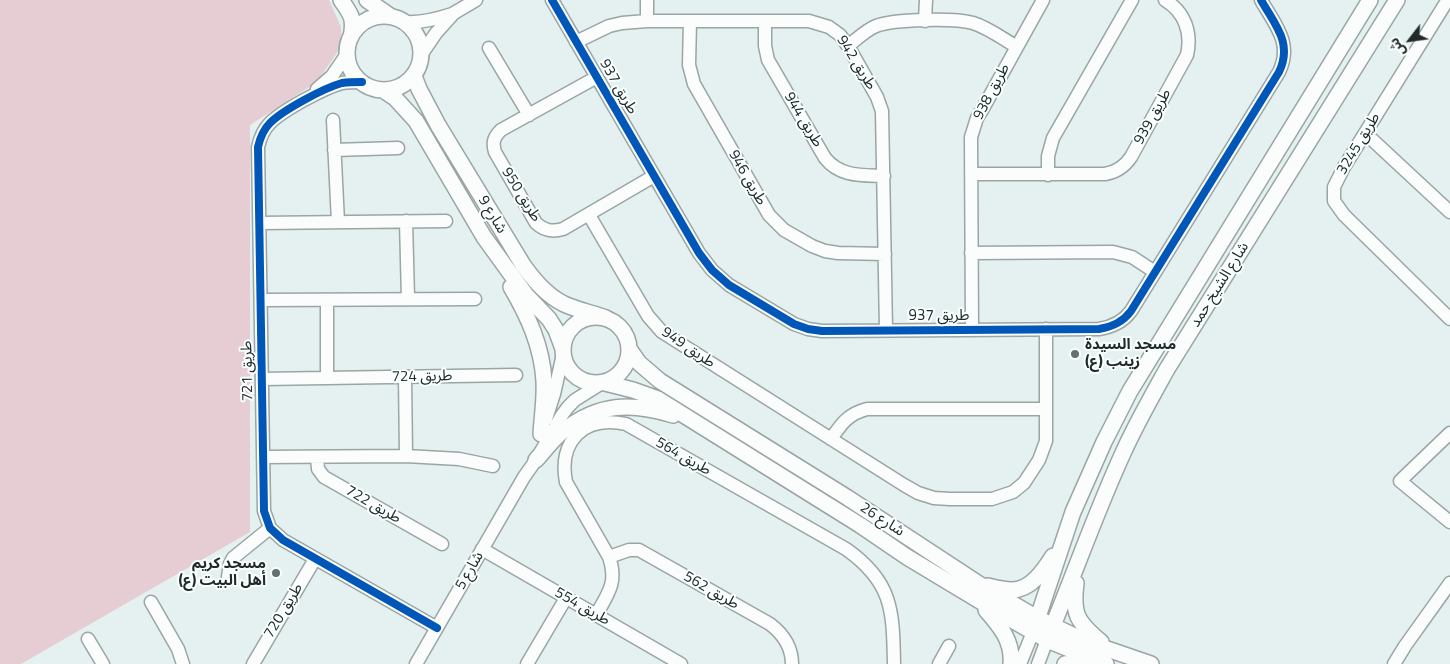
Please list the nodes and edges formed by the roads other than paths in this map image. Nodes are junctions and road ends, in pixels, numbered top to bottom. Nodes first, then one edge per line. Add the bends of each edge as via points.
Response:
1 (341, 0) edge
2 (367, 0) edge
3 (476, 0) edge
4 (552, 0) edge
5 (647, 0) edge
6 (926, 0) edge
7 (1044, 0) edge
8 (1132, 0) edge
9 (1165, 0) edge
10 (1261, 0) edge
11 (1370, 0) edge
12 (1397, 0) edge
13 (1448, 0) edge
14 (454, 13) junction
15 (390, 16) junction
16 (1450, 16) edge
17 (647, 21) junction
18 (690, 21) junction
19 (765, 21) junction
20 (926, 21) junction
21 (406, 22) junction
22 (350, 37) junction
23 (576, 42) junction
24 (848, 46) junction
25 (1017, 47) junction
26 (489, 48) dead end
27 (347, 54) junction
28 (422, 55) junction
29 (414, 76) junction
30 (597, 77) junction
31 (362, 82) junction
32 (383, 90) junction
33 (306, 99) junction
34 (529, 115) junction
35 (333, 120) dead end
36 (1365, 133) junction
37 (398, 148) dead end
38 (334, 150) junction
39 (971, 174) junction
40 (1048, 175) junction
41 (654, 176) junction
42 (884, 176) junction
43 (1450, 212) edge
44 (589, 215) junction
45 (406, 221) junction
46 (446, 221) dead end
47 (338, 222) junction
48 (260, 223) junction
49 (484, 237) junction
50 (971, 253) junction
51 (885, 254) junction
52 (1155, 272) junction
53 (408, 299) junction
54 (475, 299) dead end
55 (261, 300) junction
56 (327, 300) junction
57 (606, 318) junction
58 (1450, 318) edge
59 (1046, 329) junction
60 (886, 330) junction
61 (972, 330) junction
62 (630, 350) junction
63 (563, 351) junction
64 (516, 375) dead end
65 (406, 377) junction
66 (327, 378) junction
67 (262, 379) junction
68 (603, 383) junction
69 (1046, 409) junction
70 (695, 421) junction
71 (1450, 433) edge
72 (540, 434) junction
73 (831, 439) junction
74 (406, 456) junction
75 (263, 457) junction
76 (317, 457) junction
77 (536, 460) junction
78 (493, 466) dead end
79 (524, 477) junction
80 (1450, 522) edge
81 (270, 528) junction
82 (1064, 540) junction
83 (442, 544) dead end
84 (482, 549) junction
85 (609, 557) junction
86 (315, 559) junction
87 (1078, 563) junction
88 (228, 578) dead end
89 (1450, 583) edge
90 (978, 592) junction
91 (566, 598) junction
92 (151, 602) dead end
93 (596, 614) junction
94 (1035, 625) junction
95 (437, 628) junction
96 (1050, 633) junction
97 (88, 639) dead end
98 (949, 646) dead end
99 (1107, 659) edge
100 (103, 664) edge
101 (183, 664) edge
102 (253, 664) edge
103 (416, 664) edge
104 (528, 664) edge
105 (681, 664) edge
106 (792, 664) edge
107 (894, 664) edge
108 (939, 664) edge
109 (1011, 664) edge
110 (1020, 664) edge
111 (1038, 664) edge
112 (1065, 664) edge
113 (1151, 664) edge
114 (1394, 664) edge

1 - 22 main road via 353,19
2 - 15 main road
3 - 14 street
4 - 23 street, طريق 937
5 - 17 street
6 - 20 street
7 - 25 street, طريق 938
8 - 40 street via 1053,138 1048,156
9 - 40 street, طريق 939 via 1183,17 1187,26 1187,55 1128,161 1116,171 1105,174
10 - 52 street, طريق 937 via 1281,35 1285,54 1283,63
11 - 82 main road, شارع الشيخ حمد via 1130,390 1093,466
12 - 87 main road, شارع الشيخ حمد via 1142,413
13 - 16 street
13 - 36 street, طريق 3245
14 - 21 street via 431,20
14 - 28 street
15 - 21 main road
15 - 22 main road via 380,15 363,22
17 - 18 street, طريق 942
17 - 23 street, طريق 942 via 622,22
18 - 19 street, طريق 942
18 - 51 street, طريق 946 via 689,65 694,84 768,215 784,230 825,251
19 - 24 street, طريق 942 via 816,22 835,31
19 - 42 street, طريق 944 via 768,60 825,158 834,168 845,173
20 - 24 street via 878,25
20 - 25 street via 973,23
21 - 28 main road via 418,36
22 - 27 main road
23 - 30 street, طريق 937
24 - 42 street, طريق 942 via 877,96 882,112
25 - 39 street, طريق 938 via 977,118 971,137
26 - 34 street
27 - 31 main road via 352,70
27 - 33 street, طريق 721 via 332,76
28 - 29 main road
29 - 32 main road via 400,86
29 - 57 main road, شارع 9 via 438,125 534,280 563,304
30 - 34 street, طريق 950
30 - 41 street, طريق 937
31 - 32 main road
31 - 33 street, طريق 721 via 340,84
32 - 49 main road, شارع 9 via 416,121
33 - 48 street, طريق 721 via 270,123 260,138
34 - 44 street, طريق 950 via 501,130 493,145 536,222 546,230 556,231
35 - 38 street
36 - 43 street
36 - 58 street, طريق 3245 via 1334,187 1334,201 1344,215
37 - 38 street
38 - 47 street
39 - 40 street, طريق 939
39 - 50 street, طريق 938
41 - 44 street, طريق 950
41 - 60 street, طريق 937 via 702,259 729,284 788,321 808,329
42 - 51 street, طريق 942
44 - 73 street, طريق 949 via 648,316 662,332
45 - 46 street
45 - 47 street
45 - 53 street
47 - 48 street
48 - 55 street, طريق 721
49 - 63 main road, شارع 9 via 556,330
49 - 72 main road via 530,323 537,343 544,380
50 - 52 street via 1113,252 1132,257
50 - 61 street, طريق 938
51 - 60 street, طريق 942
52 - 59 street, طريق 937 via 1127,315 1114,325 1099,329
53 - 54 street
53 - 56 street
55 - 56 street
55 - 67 street, طريق 721
56 - 66 street
57 - 62 main road via 620,327
57 - 63 main road via 586,318 577,323 565,339
59 - 61 street, طريق 937
59 - 69 street, طريق 949
60 - 61 street, طريق 937
62 - 68 main road via 629,359 620,374
62 - 90 main road, شارع 26 via 639,363 660,381 848,498
63 - 68 main road via 572,373 581,380
63 - 72 street, شارع 5
64 - 65 street, طريق 724
65 - 66 street, طريق 724
65 - 74 street
66 - 67 street, طريق 724
67 - 75 street, طريق 721
68 - 70 main road, شارع 26 via 652,396
68 - 77 street, شارع 5 via 568,407
69 - 73 street via 867,409 848,417
69 - 73 street, طريق 949 via 1046,441 1039,460 1019,488 992,499 942,499 918,493
70 - 77 main road via 638,407 605,408 562,432
70 - 90 main road, شارع 26 via 907,557
71 - 80 street via 1400,481
72 - 79 street, شارع 5
74 - 76 street
74 - 78 street via 459,459
75 - 76 street
75 - 81 street, طريق 721 via 264,510
76 - 83 street, طريق 722 via 318,468 324,477
77 - 79 street, شارع 5
79 - 84 street, شارع 5
81 - 86 street via 283,540
81 - 88 street via 233,558
82 - 90 main road via 1041,573 1026,586
82 - 94 main road, شارع الشيخ حمد
84 - 91 street, طريق 554
84 - 95 street, شارع 5
85 - 93 street, طريق 564 via 612,587
85 - 106 street, طريق 562 via 639,550 770,624 785,639
85 - 107 street, طريق 564 via 566,482 564,470 567,450 578,434 588,426 613,421 626,424 859,558 879,582 891,610
86 - 95 street
86 - 102 street, طريق 720
87 - 96 main road, شارع الشيخ حمد
87 - 99 main road via 1074,600 1077,615
89 - 114 street
90 - 94 main road, شارع 26
90 - 109 main road via 1006,635
91 - 93 street, طريق 554
91 - 104 street
92 - 101 street
93 - 105 street, طريق 554
94 - 96 main road, شارع 26
94 - 110 street
95 - 103 street, شارع 5
96 - 99 main road, شارع 26
96 - 111 street
97 - 100 street
98 - 108 street
99 - 112 main road
99 - 113 main road, شارع 26

